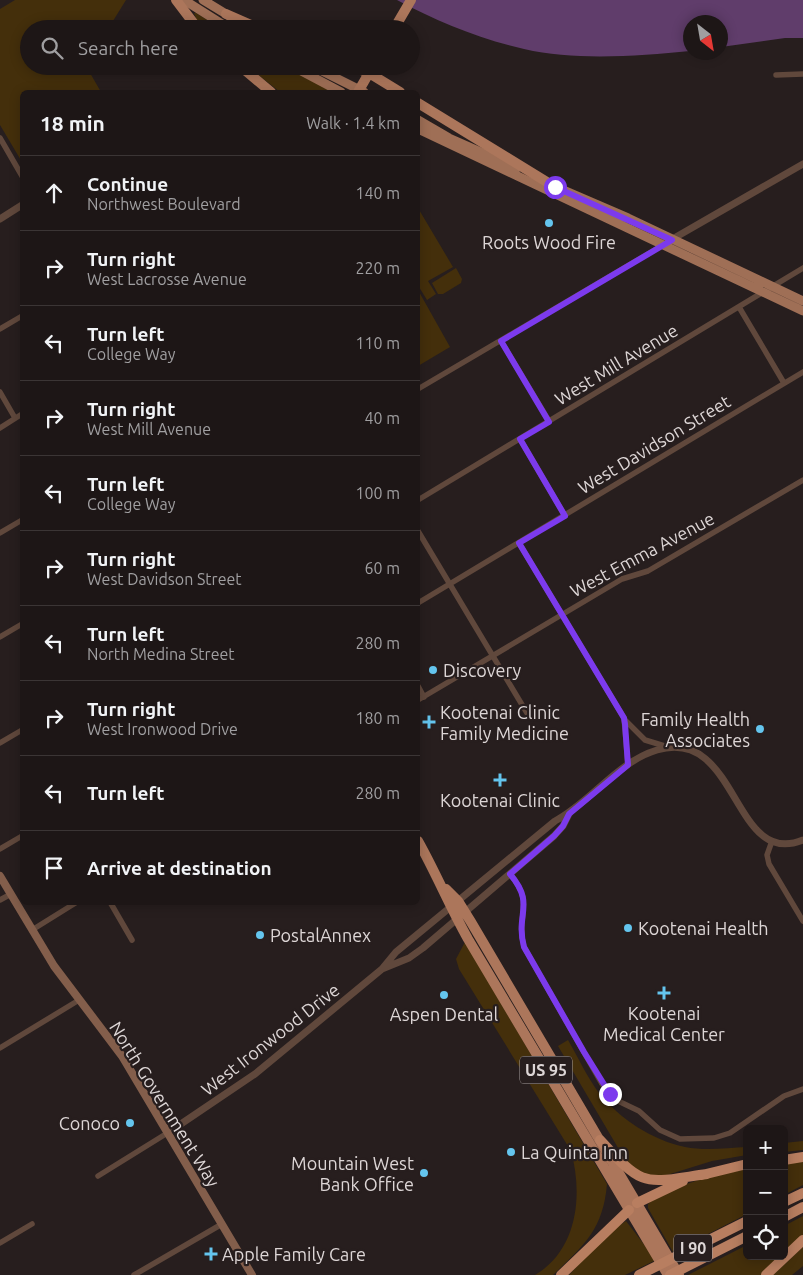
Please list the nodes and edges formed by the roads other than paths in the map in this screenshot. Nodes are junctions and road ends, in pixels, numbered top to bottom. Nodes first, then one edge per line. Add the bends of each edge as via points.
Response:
1 (176, 0) edge
2 (184, 0) edge
3 (203, 0) edge
4 (411, 0) edge
5 (226, 14) junction
6 (191, 20) edge
7 (216, 20) edge
8 (236, 20) edge
9 (240, 20) edge
10 (399, 20) edge
11 (803, 74) edge
12 (251, 75) edge
13 (309, 75) edge
14 (330, 75) edge
15 (368, 75) edge
16 (378, 75) edge
17 (776, 75) dead end
18 (270, 90) edge
19 (337, 90) edge
20 (361, 90) edge
21 (397, 90) edge
22 (420, 104) edge
23 (420, 121) edge
24 (420, 130) edge
25 (0, 138) edge
26 (803, 164) edge
27 (20, 173) edge
28 (555, 187) junction
29 (20, 206) edge
30 (0, 219) edge
31 (672, 240) junction
32 (663, 245) junction
33 (803, 268) edge
34 (772, 286) junction
35 (762, 292) junction
36 (803, 301) edge
37 (739, 306) junction
38 (803, 311) edge
39 (20, 317) edge
40 (0, 329) edge
41 (501, 341) junction
42 (803, 372) edge
43 (784, 383) junction
44 (420, 389) edge
45 (0, 392) edge
46 (20, 415) edge
47 (16, 418) junction
48 (549, 422) junction
49 (0, 428) edge
50 (520, 439) junction
51 (803, 480) edge
52 (420, 499) edge
53 (565, 516) junction
54 (20, 521) edge
55 (0, 533) edge
56 (420, 534) edge
57 (519, 543) junction
58 (449, 584) junction
59 (420, 602) edge
60 (562, 614) junction
61 (20, 625) edge
62 (0, 637) edge
63 (492, 656) junction
64 (420, 689) edge
65 (424, 696) junction
66 (420, 699) edge
67 (527, 714) dead end
68 (624, 718) junction
69 (20, 731) edge
70 (0, 744) edge
71 (668, 747) junction
72 (628, 765) junction
73 (569, 814) junction
74 (20, 837) edge
75 (772, 841) junction
76 (802, 842) edge
77 (420, 845) edge
78 (0, 849) edge
79 (510, 874) junction
80 (0, 876) edge
81 (11, 894) junction
82 (0, 900) edge
83 (454, 904) junction
84 (72, 905) edge
85 (112, 905) edge
86 (461, 916) junction
87 (803, 921) edge
88 (32, 930) junction
89 (132, 940) dead end
90 (382, 969) junction
91 (79, 1000) junction
92 (0, 1048) edge
93 (803, 1089) edge
94 (169, 1132) junction
95 (600, 1140) junction
96 (803, 1157) edge
97 (788, 1159) edge
98 (743, 1165) edge
99 (706, 1174) junction
100 (98, 1176) dead end
101 (803, 1193) edge
102 (788, 1200) edge
103 (633, 1207) junction
104 (803, 1207) edge
105 (788, 1215) edge
106 (743, 1223) edge
107 (32, 1224) dead end
108 (222, 1224) junction
109 (743, 1238) edge
110 (803, 1240) edge
111 (0, 1243) edge
112 (657, 1246) junction
113 (134, 1275) edge
114 (252, 1275) edge
115 (561, 1275) edge
116 (639, 1275) edge
117 (669, 1275) edge
118 (679, 1275) edge
119 (766, 1275) edge

1 - 6 highway
2 - 7 main road
3 - 5 main road
4 - 10 highway
5 - 8 main road
5 - 9 highway
11 - 17 street
12 - 18 highway
13 - 19 main road
14 - 20 main road
15 - 20 highway
16 - 21 highway
22 - 28 highway
23 - 28 main road
24 - 32 main road
25 - 27 street
26 - 31 street
28 - 31 main road
29 - 30 street
31 - 32 street
31 - 34 main road
32 - 35 main road
32 - 41 street
33 - 34 street, West Mill Avenue
34 - 35 street, West Mill Avenue
34 - 36 main road
35 - 37 street, West Mill Avenue
35 - 38 main road
37 - 43 street
37 - 48 street, West Mill Avenue
39 - 40 street
41 - 44 street
41 - 48 street
42 - 43 street, West Davidson Street
43 - 53 street, West Davidson Street
45 - 47 street
46 - 47 street
47 - 49 street
48 - 50 street, West Mill Avenue
50 - 52 street, West Mill Avenue
50 - 53 street
51 - 60 street, West Emma Avenue via 648,571 622,579
53 - 57 street, West Davidson Street
54 - 55 street
56 - 58 street
57 - 58 street, West Davidson Street
57 - 60 street
58 - 59 street, West Davidson Street
58 - 63 street
60 - 63 street, West Emma Avenue
60 - 68 street
61 - 62 street
63 - 65 street, West Emma Avenue
63 - 67 street
64 - 65 street
65 - 66 street, West Emma Avenue
68 - 71 street via 646,740
68 - 72 street
69 - 70 street
71 - 72 street, West Ironwood Drive via 643,755
71 - 75 street, West Ironwood Drive via 691,750 712,763 750,824
72 - 73 street, West Ironwood Drive
73 - 79 street, West Ironwood Drive via 554,836
73 - 83 street, West Ironwood Drive via 553,823
74 - 78 street
75 - 76 street
75 - 87 street via 767,855 769,864
77 - 83 highway, US 95
79 - 86 street, West Ironwood Drive
79 - 93 street via 524,896 521,928 524,947 602,1084 616,1100 639,1111 660,1130 680,1139 700,1140 730,1133 784,1096
80 - 81 main road, North Government Way
81 - 82 street
81 - 88 main road, North Government Way
83 - 86 highway, US 95
83 - 90 street, West Ironwood Drive via 396,952
84 - 88 street
85 - 89 street
86 - 90 street, West Ironwood Drive via 409,958
86 - 95 highway, US 95
86 - 103 highway, US 95
88 - 91 main road, North Government Way
90 - 94 street, West Ironwood Drive via 255,1074
91 - 92 street
91 - 94 main road, North Government Way via 122,1056
94 - 100 street, West Ironwood Drive
94 - 108 main road, North Government Way
95 - 99 highway via 628,1171 641,1179 656,1181
95 - 103 highway, US 95
96 - 97 highway
98 - 99 highway
99 - 103 highway via 669,1187
101 - 102 highway
103 - 112 highway, US 95
103 - 115 highway
104 - 105 highway
106 - 116 highway, I 90
107 - 111 street
108 - 113 street
108 - 114 main road, North Government Way
109 - 117 highway, I 90
110 - 119 highway
112 - 117 highway, US 95
112 - 118 highway, US 95

